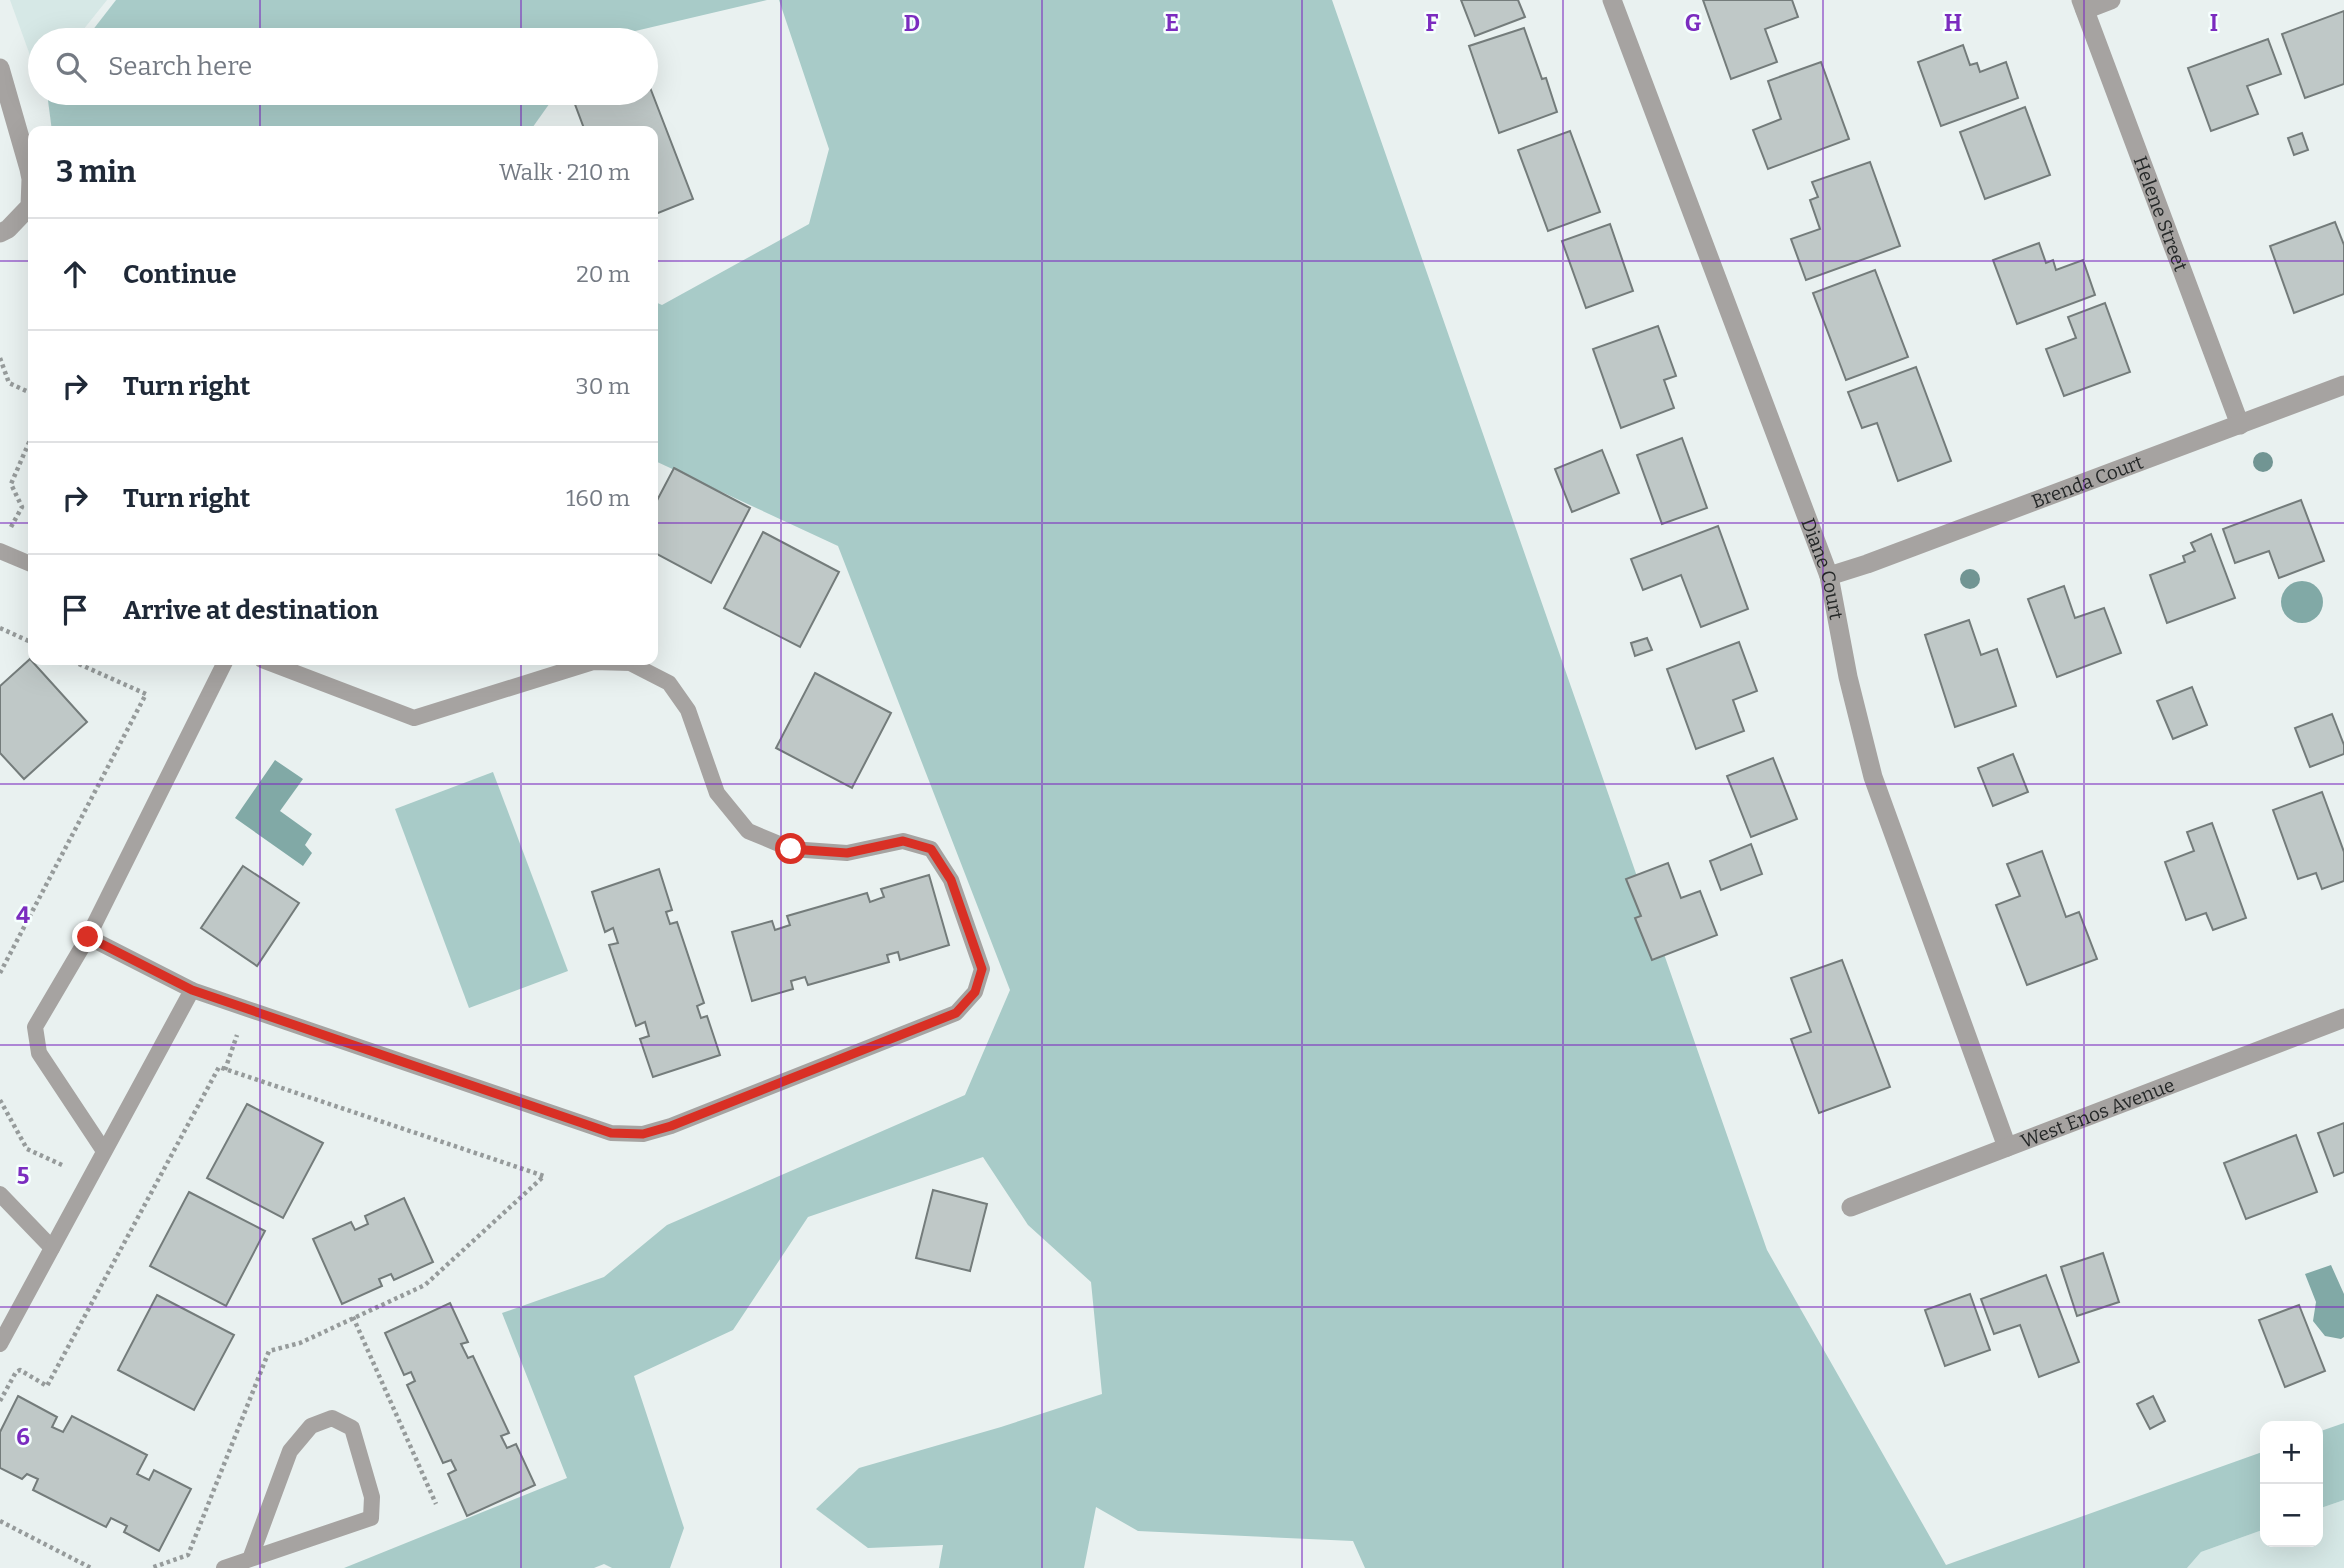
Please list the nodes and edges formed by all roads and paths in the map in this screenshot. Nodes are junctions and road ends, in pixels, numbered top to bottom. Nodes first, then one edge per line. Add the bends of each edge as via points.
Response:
1 (1612, 0) edge
2 (2111, 0) edge
3 (2083, 5) edge
4 (0, 68) edge
5 (28, 166) edge
6 (28, 208) edge
7 (0, 233) edge
8 (0, 358) edge
9 (2344, 385) edge
10 (28, 392) edge
11 (2240, 425) junction
12 (28, 445) edge
13 (7, 535) dead end
14 (0, 551) edge
15 (28, 563) edge
16 (1829, 576) junction
17 (0, 628) edge
18 (28, 641) edge
19 (81, 665) edge
20 (224, 665) edge
21 (275, 665) edge
22 (583, 665) edge
23 (634, 665) edge
24 (88, 937) junction
25 (0, 973) edge
26 (192, 990) junction
27 (2344, 1018) edge
28 (237, 1035) dead end
29 (225, 1070) junction
30 (1, 1099) edge
31 (2007, 1147) junction
32 (104, 1151) junction
33 (62, 1166) dead end
34 (0, 1194) edge
35 (1851, 1208) dead end
36 (52, 1248) junction
37 (353, 1317) junction
38 (0, 1344) edge
39 (0, 1401) edge
40 (436, 1504) dead end
41 (0, 1521) edge
42 (250, 1559) junction
43 (91, 1568) edge
44 (151, 1568) edge
45 (223, 1568) edge

1 - 16 street, Diane Court
2 - 3 street
3 - 11 street, Helene Street
4 - 5 street
6 - 7 street
8 - 10 path via 9,383
9 - 11 street, Brenda Court
11 - 16 street, Brenda Court
12 - 13 path via 11,484 22,507
14 - 15 lane
16 - 31 street, Diane Court via 1873,777
17 - 18 path
19 - 25 path via 146,694
20 - 24 lane
21 - 22 lane via 414,718
23 - 26 lane via 669,683 688,710 718,793 748,831 791,849 847,853 903,841 931,849 951,880 982,969 975,992 956,1013 643,1134 611,1133
24 - 26 lane
24 - 32 lane via 36,1027 39,1053
26 - 32 lane
27 - 31 street, West Enos Avenue
28 - 29 path
29 - 37 path via 544,1176 425,1285
29 - 39 path via 219,1067 47,1386 20,1370
30 - 33 path via 27,1149
31 - 35 street, West Enos Avenue
32 - 36 lane
34 - 36 lane
36 - 38 lane
37 - 40 path
37 - 44 path via 300,1343 269,1351 188,1555
41 - 43 path
42 - 42 lane via 371,1518 372,1497 352,1428 332,1418 311,1426 290,1451
42 - 45 lane

